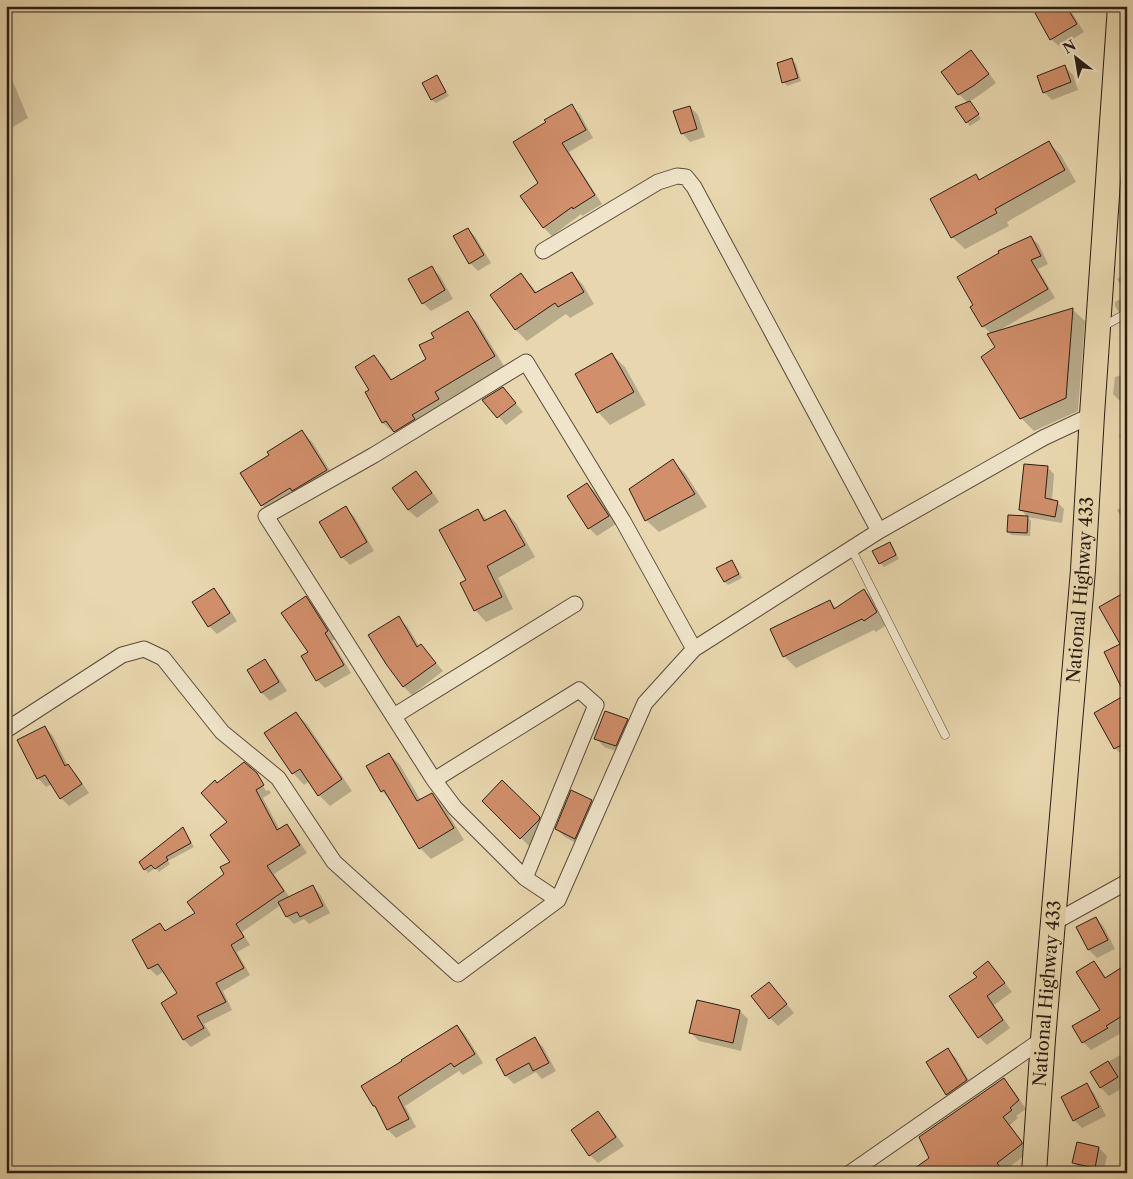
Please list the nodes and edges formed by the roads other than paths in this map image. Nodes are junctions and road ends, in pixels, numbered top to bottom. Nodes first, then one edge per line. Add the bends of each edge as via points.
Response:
1 (1120, 6) edge
2 (543, 252) dead end
3 (1127, 313) edge
4 (1098, 330) junction
5 (1092, 415) junction
6 (879, 531) junction
7 (851, 548) junction
8 (575, 604) dead end
9 (694, 649) junction
10 (394, 716) junction
11 (6, 730) edge
12 (945, 735) dead end
13 (434, 780) junction
14 (525, 878) junction
15 (1127, 882) edge
16 (558, 900) junction
17 (1054, 923) junction
18 (1043, 1039) junction
19 (850, 1173) edge
20 (1034, 1173) edge

1 - 4 main road, National Highway 433
2 - 6 street via 658,182 677,176 686,177
3 - 4 lane
4 - 5 main road, National Highway 433
5 - 6 street via 1043,438
5 - 17 main road, National Highway 433 via 1083,570
6 - 7 street
7 - 9 street
7 - 12 lane
8 - 10 street
9 - 10 street via 623,521 526,362 374,456 266,516
9 - 16 street via 646,703
10 - 13 street
11 - 16 street via 122,655 144,649 163,658 222,732 278,778 334,862 458,974
13 - 14 street via 455,808
13 - 14 street via 579,690 596,706
14 - 16 street
15 - 17 street
17 - 18 main road, National Highway 433
18 - 19 street
18 - 20 main road, National Highway 433

